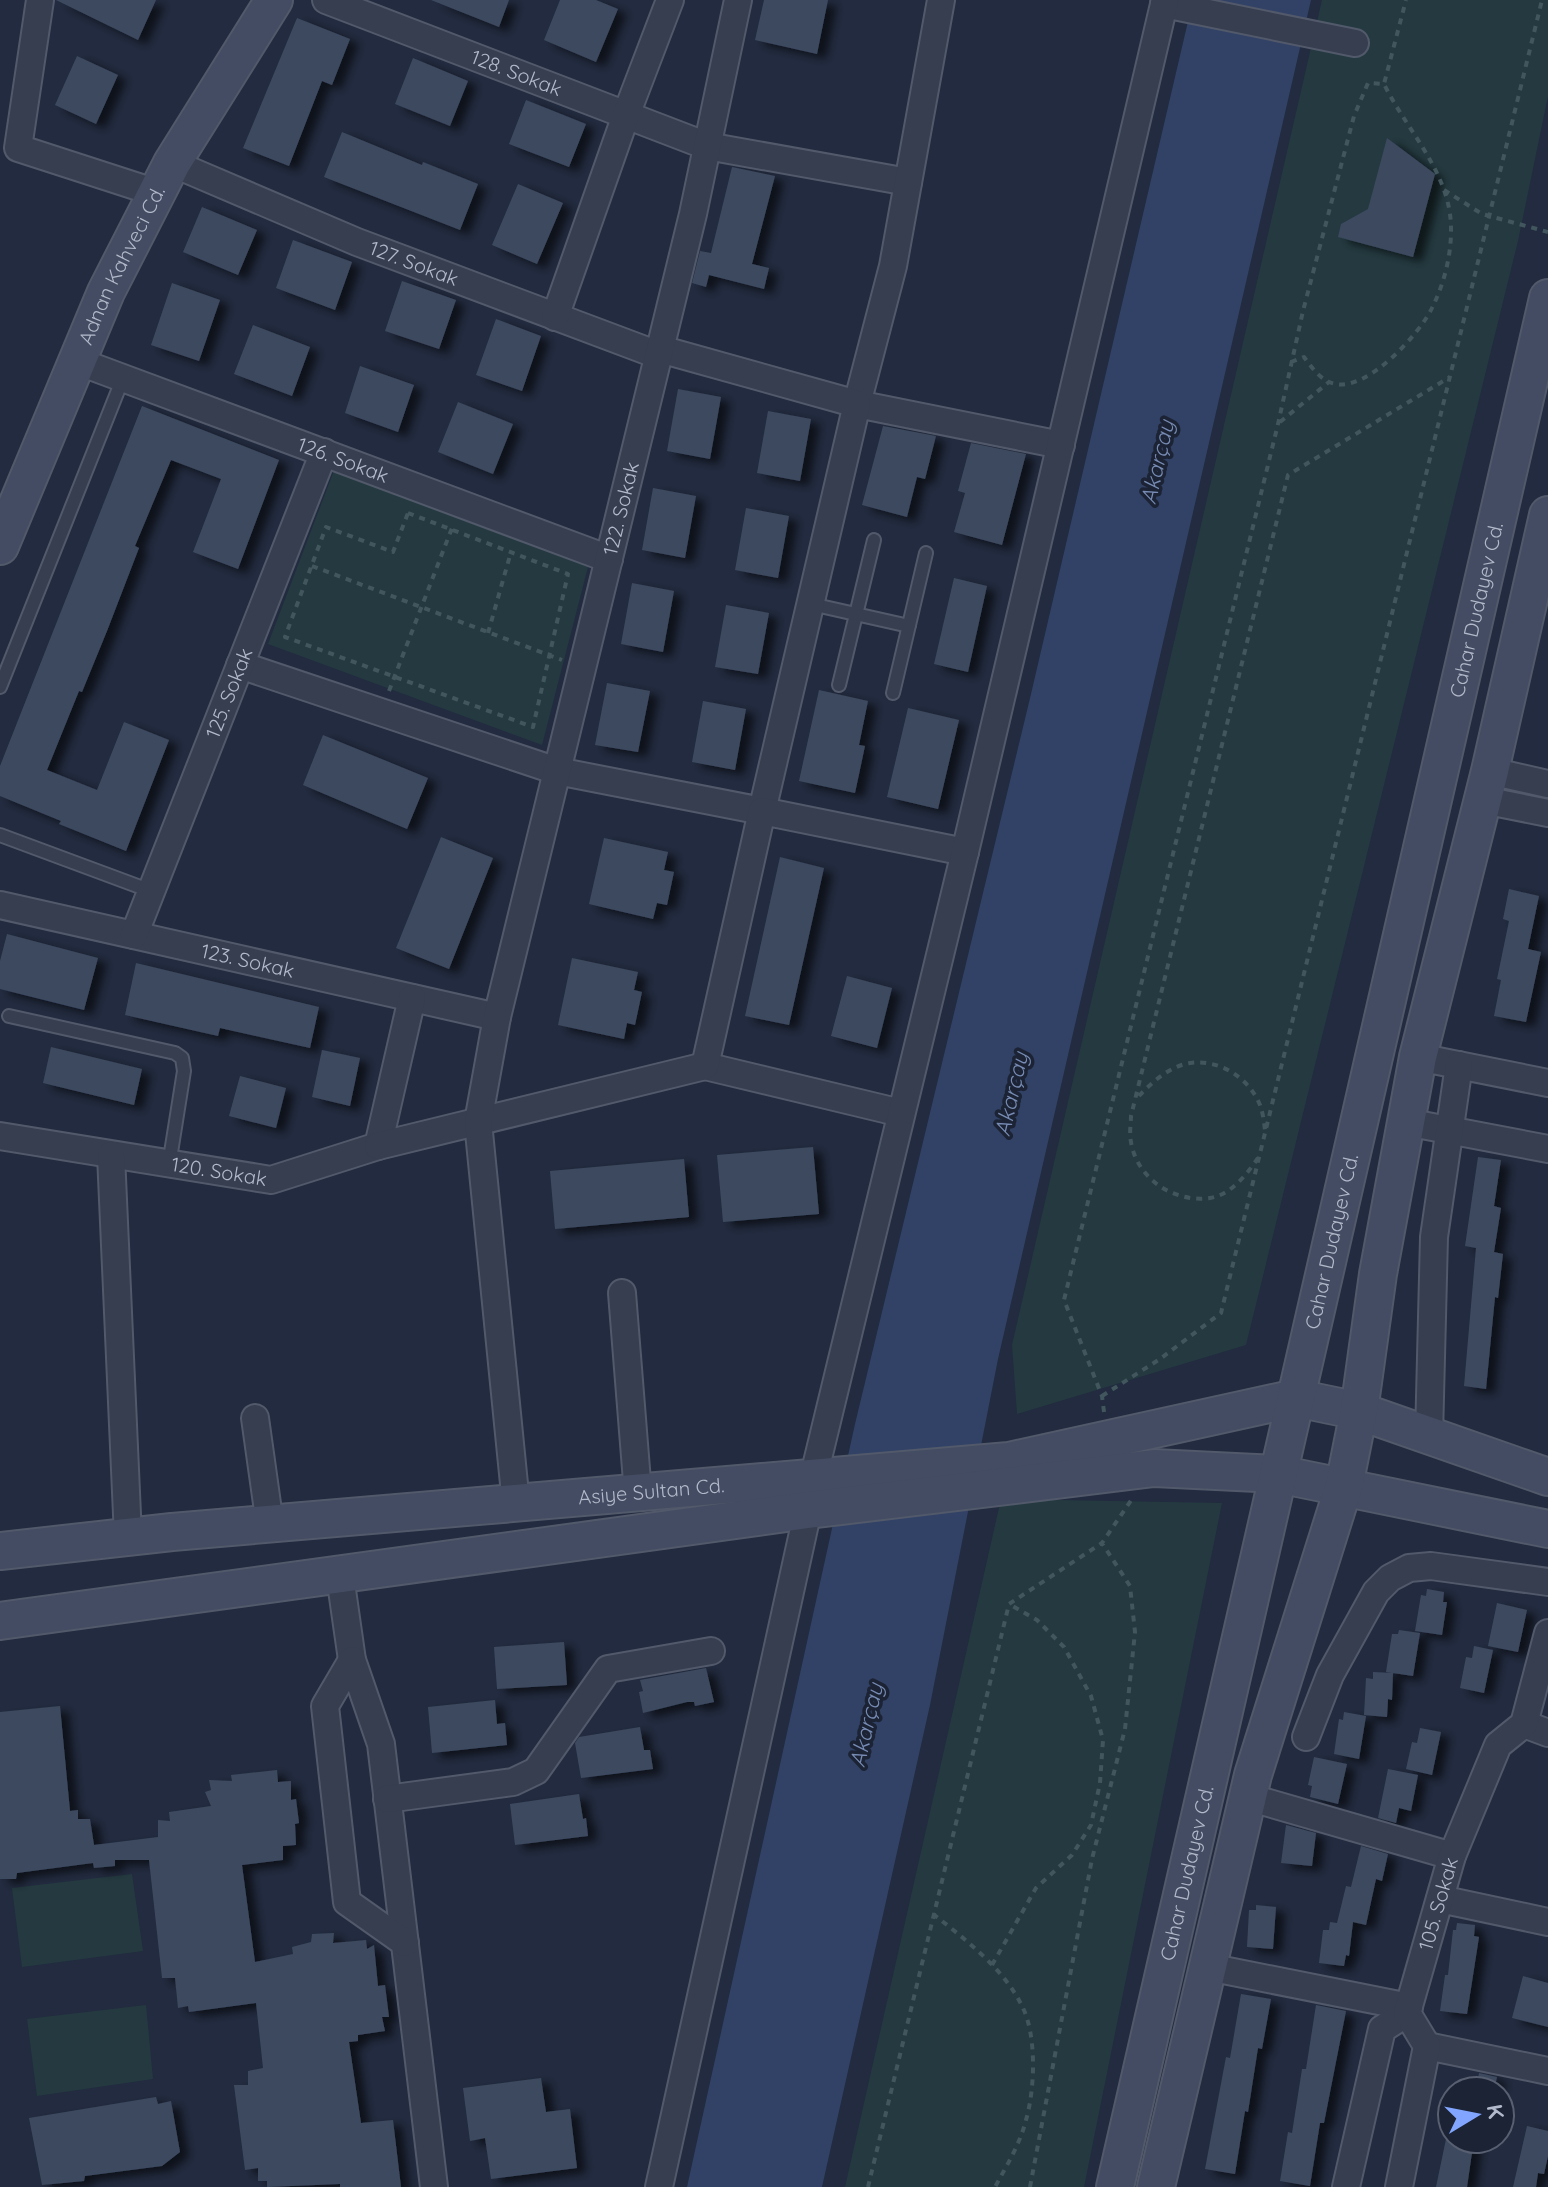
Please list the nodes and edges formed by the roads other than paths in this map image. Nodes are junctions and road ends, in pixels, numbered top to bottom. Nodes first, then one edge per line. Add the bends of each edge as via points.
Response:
1 (40, 0) edge
2 (274, 0) edge
3 (326, 0) edge
4 (670, 0) edge
5 (738, 0) edge
6 (941, 0) edge
7 (1165, 2) edge
8 (1355, 43) dead end
9 (626, 115) junction
10 (9, 146) edge
11 (707, 146) junction
12 (165, 178) junction
13 (908, 182) junction
14 (1548, 298) edge
15 (555, 317) junction
16 (659, 352) junction
17 (77, 361) junction
18 (123, 378) junction
19 (857, 404) junction
20 (1061, 445) junction
21 (324, 452) junction
22 (1547, 521) edge
23 (874, 540) dead end
24 (0, 546) edge
25 (926, 553) dead end
26 (609, 559) junction
27 (811, 604) junction
28 (856, 614) junction
29 (909, 626) junction
30 (240, 665) junction
31 (839, 685) dead end
32 (0, 687) edge
33 (893, 693) dead end
34 (557, 771) junction
35 (1548, 784) edge
36 (1487, 786) junction
37 (762, 811) junction
38 (1548, 813) edge
39 (0, 835) edge
40 (965, 852) junction
41 (151, 891) junction
42 (0, 905) edge
43 (134, 935) junction
44 (412, 998) junction
45 (9, 1016) dead end
46 (497, 1017) junction
47 (1418, 1057) junction
48 (1459, 1065) junction
49 (705, 1066) junction
50 (1548, 1083) edge
51 (901, 1113) junction
52 (478, 1122) junction
53 (1406, 1122) junction
54 (1448, 1130) junction
55 (0, 1136) edge
56 (378, 1146) junction
57 (1548, 1149) edge
58 (111, 1155) junction
59 (169, 1165) junction
60 (622, 1293) dead end
61 (1296, 1398) junction
62 (1359, 1411) junction
63 (255, 1418) dead end
64 (1429, 1437) junction
65 (1008, 1474) junction
66 (1278, 1474) junction
67 (1548, 1477) edge
68 (1344, 1486) junction
69 (822, 1493) junction
70 (638, 1494) junction
71 (516, 1504) junction
72 (270, 1525) junction
73 (1548, 1529) edge
74 (128, 1537) junction
75 (0, 1551) edge
76 (340, 1576) junction
77 (1548, 1582) edge
78 (0, 1621) edge
79 (1548, 1633) edge
80 (711, 1651) dead end
81 (352, 1660) junction
82 (1536, 1729) edge
83 (1306, 1737) dead end
84 (1248, 1797) junction
85 (387, 1799) junction
86 (1452, 1856) junction
87 (1440, 1899) junction
88 (1548, 1922) edge
89 (405, 1943) junction
90 (1208, 1967) junction
91 (1408, 2010) junction
92 (1427, 2046) junction
93 (1548, 2071) edge
94 (434, 2187) edge
95 (659, 2187) edge
96 (1115, 2187) edge
97 (1156, 2187) edge
98 (1346, 2187) edge
99 (1399, 2187) edge

1 - 10 street
2 - 12 main road, Adnan Kahveci Cd.
3 - 9 street, 128. Sokak
4 - 9 street
5 - 11 street, 122. Sokak
6 - 13 street
7 - 8 street
7 - 20 street
9 - 11 street, 128. Sokak
9 - 15 street
10 - 12 street, 127. Sokak
11 - 13 street, 128. Sokak
11 - 16 street, 122. Sokak
12 - 15 street, 127. Sokak via 357,242
12 - 17 main road, Adnan Kahveci Cd.
13 - 19 street via 893,266
14 - 61 main road, Cahar Dudayev Cd.
15 - 16 street, 127. Sokak
16 - 19 street, 127. Sokak
16 - 26 street, 122. Sokak
17 - 18 street, 126. Sokak
17 - 24 main road, Adnan Kahveci Cd.
18 - 21 street, 126. Sokak
18 - 32 lane
19 - 20 street, 127. Sokak
19 - 27 street
20 - 40 street
21 - 26 street, 126. Sokak
21 - 30 street, 125. Sokak
22 - 36 main road
23 - 28 lane
25 - 29 lane
26 - 34 street, 122. Sokak
27 - 28 lane
27 - 37 street
28 - 29 lane
28 - 31 lane
29 - 33 lane
30 - 34 street
30 - 41 street, 125. Sokak
34 - 37 street
34 - 46 street, 122. Sokak
35 - 36 street
36 - 38 street
36 - 47 main road
37 - 40 street
37 - 49 street
39 - 41 lane
40 - 51 street
41 - 43 street, 125. Sokak
42 - 43 street, 123. Sokak
43 - 44 street, 123. Sokak
44 - 46 street, 123. Sokak
44 - 56 street
45 - 59 lane via 182,1058
46 - 52 street, 122. Sokak
47 - 48 street
47 - 53 main road
48 - 50 street
48 - 54 street
49 - 51 street
49 - 52 street, 120. Sokak
51 - 69 street
52 - 56 street, 120. Sokak
52 - 71 street, 122. Sokak
53 - 54 street
53 - 62 main road
54 - 57 street
54 - 64 street via 1434,1237
55 - 58 street, 120. Sokak
56 - 59 street, 120. Sokak via 271,1180
58 - 59 street, 120. Sokak
58 - 74 street
60 - 70 street
61 - 62 main road
61 - 65 main road, Asiye Sultan Cd. via 1108,1439
61 - 66 main road, Cahar Dudayev Cd.
62 - 64 main road
62 - 68 main road
63 - 72 street
64 - 67 main road
65 - 66 main road, Asiye Sultan Cd. via 1154,1468
65 - 69 main road, Asiye Sultan Cd.
66 - 68 main road, Asiye Sultan Cd.
66 - 96 main road, Cahar Dudayev Cd.
68 - 73 main road, Asiye Sultan Cd.
68 - 84 main road
69 - 70 main road, Asiye Sultan Cd.
69 - 76 main road, Asiye Sultan Cd.
69 - 95 street
70 - 71 main road, Asiye Sultan Cd.
71 - 72 main road, Asiye Sultan Cd.
72 - 74 main road, Asiye Sultan Cd.
74 - 75 main road, Asiye Sultan Cd.
76 - 78 main road, Asiye Sultan Cd.
76 - 81 street
77 - 83 street via 1431,1566 1409,1568 1390,1578 1376,1592 1330,1675
79 - 82 street, 105. Sokak
80 - 85 street via 608,1669 536,1771 513,1782
81 - 85 street via 381,1744
81 - 89 street via 325,1706 347,1902
82 - 86 street, 105. Sokak via 1498,1745
84 - 86 street
84 - 90 main road
85 - 89 street
86 - 87 street, 105. Sokak
87 - 88 street
87 - 91 street, 105. Sokak
89 - 94 street
90 - 91 street
90 - 97 main road
91 - 92 street
91 - 98 street via 1382,2029
92 - 93 street
92 - 99 street

